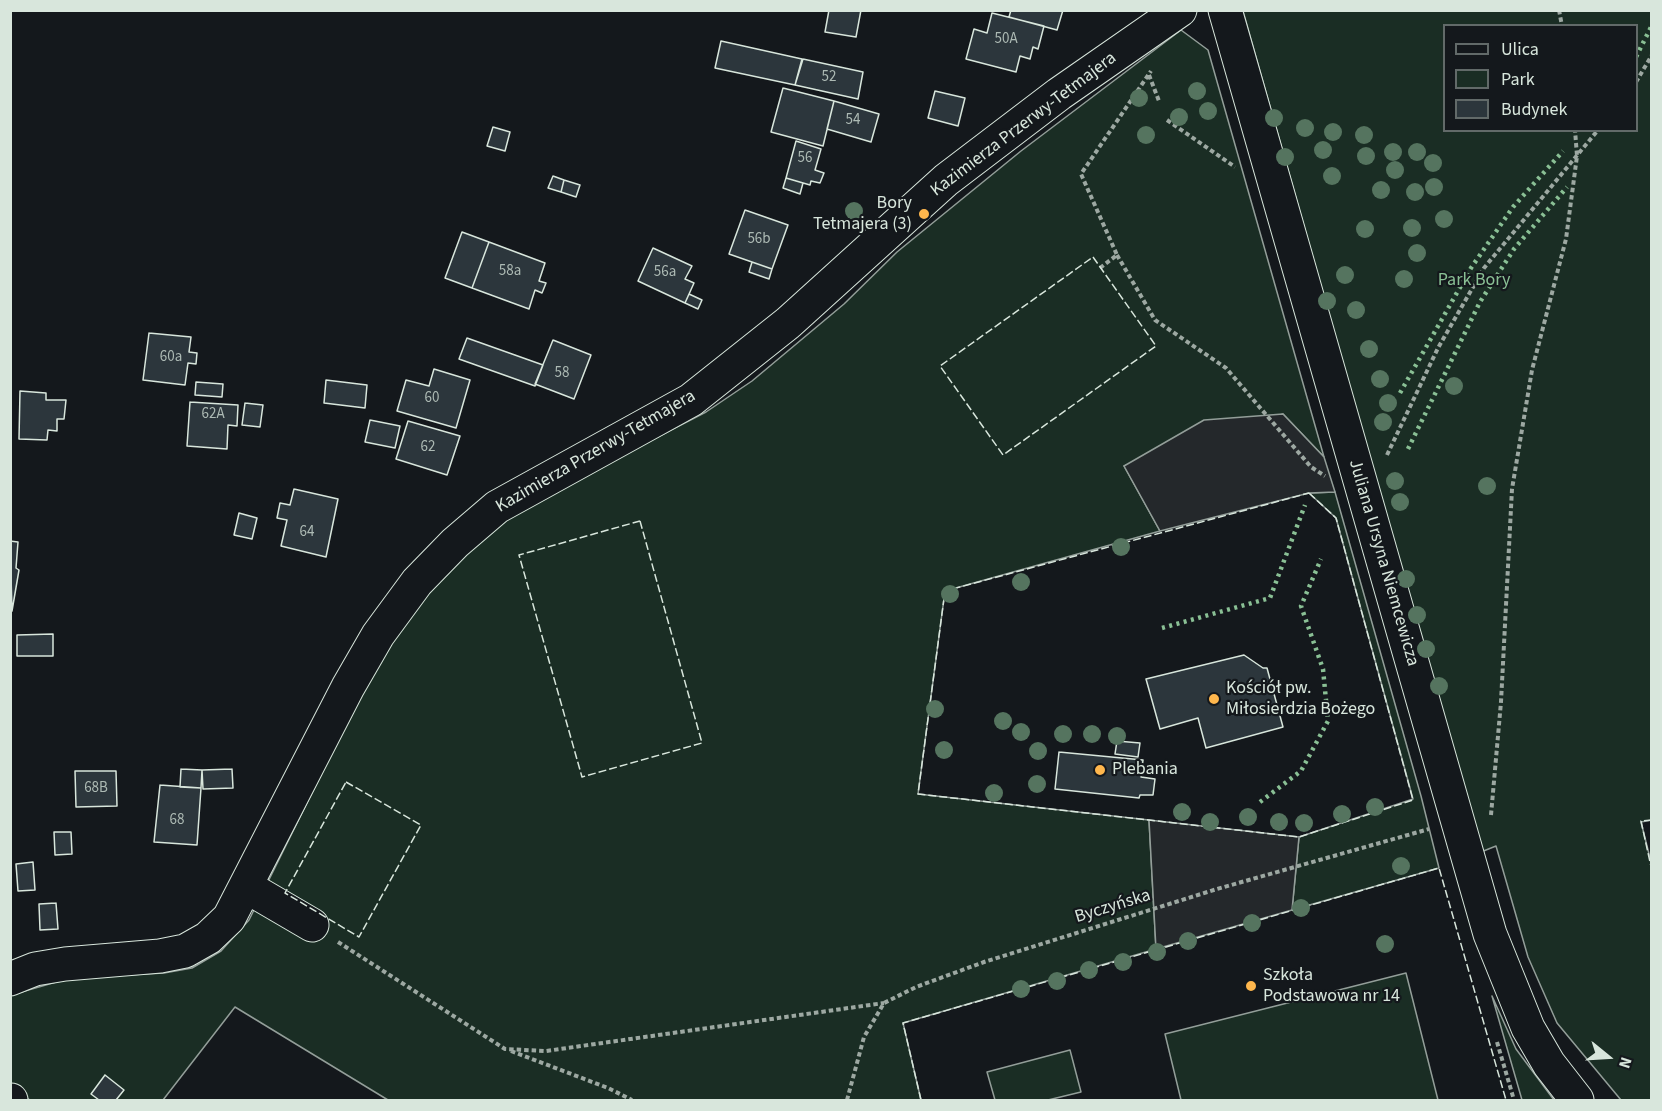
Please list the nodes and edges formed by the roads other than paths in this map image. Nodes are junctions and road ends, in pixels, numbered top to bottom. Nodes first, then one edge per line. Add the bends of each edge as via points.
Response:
1 (1180, 10) edge
2 (1225, 10) edge
3 (247, 887) junction
4 (312, 925) road end
5 (10, 979) edge
6 (1577, 1101) edge

1 - 3 street, Kazimierza Przerwy-Tetmajera via 1059,94 946,180 788,323 691,400 515,496 455,543 417,582 378,635
2 - 6 street, Juliana Ursyna Niemcewicza via 1346,482 1490,934 1514,999 1548,1064
3 - 4 street
3 - 5 street, Kazimierza Przerwy-Tetmajera via 230,918 208,938 185,951 35,969

